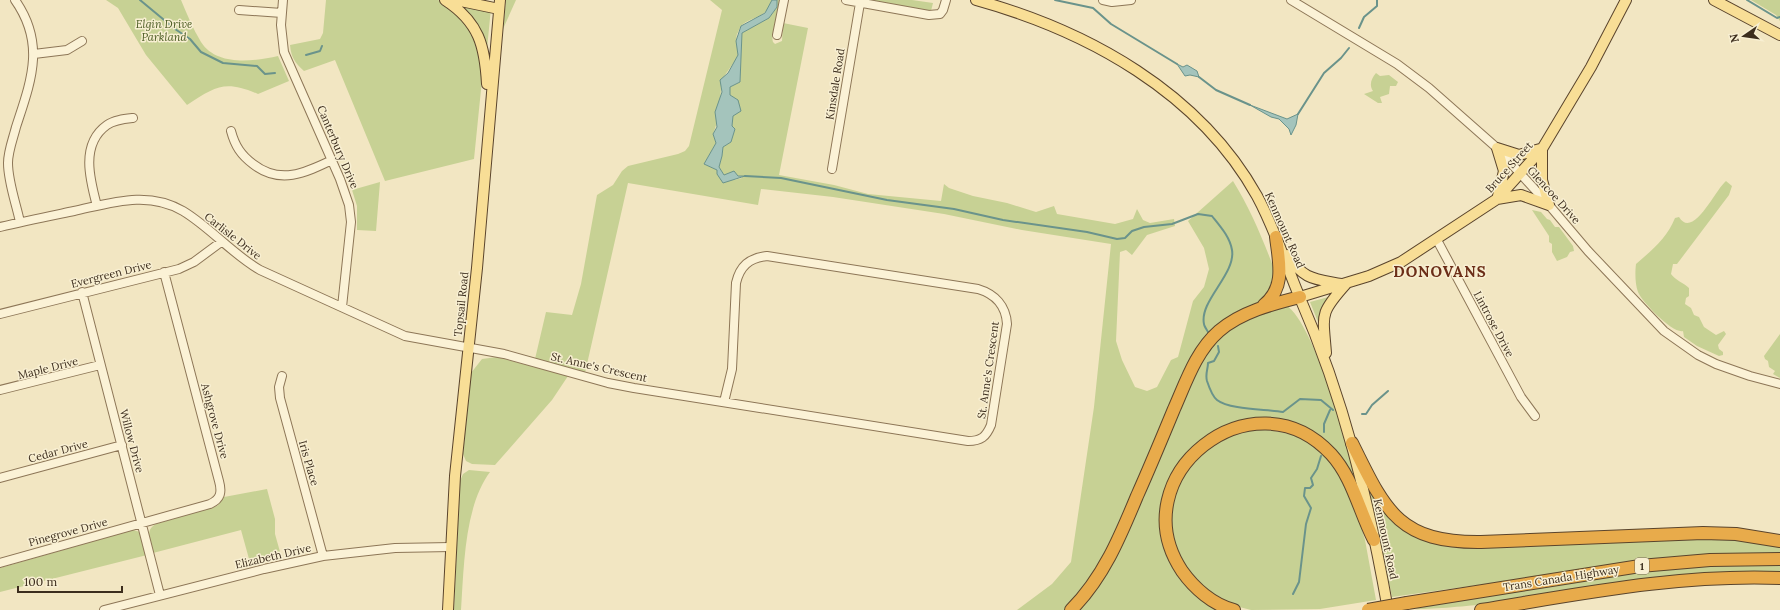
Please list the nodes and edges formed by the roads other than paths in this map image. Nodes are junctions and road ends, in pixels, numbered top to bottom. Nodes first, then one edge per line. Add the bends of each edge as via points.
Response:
1 (15, 0) edge
2 (283, 0) edge
3 (445, 0) edge
4 (456, 0) edge
5 (784, 0) edge
6 (846, 0) edge
7 (946, 0) edge
8 (976, 0) edge
9 (1103, 0) edge
10 (1132, 0) edge
11 (1291, 0) edge
12 (1714, 0) edge
13 (1627, 1) edge
14 (860, 3) junction
15 (500, 5) edge
16 (239, 10) dead end
17 (282, 13) junction
18 (777, 35) dead end
19 (1780, 35) edge
20 (82, 41) dead end
21 (34, 54) junction
22 (133, 118) dead end
23 (489, 120) junction
24 (231, 131) dead end
25 (1497, 148) junction
26 (1542, 149) junction
27 (332, 160) junction
28 (832, 168) dead end
29 (1520, 173) junction
30 (1497, 199) junction
31 (1550, 205) junction
32 (97, 206) junction
33 (20, 222) junction
34 (0, 226) edge
35 (1276, 237) junction
36 (1437, 240) junction
37 (221, 242) junction
38 (164, 272) junction
39 (1346, 284) junction
40 (82, 292) junction
41 (1300, 297) junction
42 (342, 307) junction
43 (1258, 310) junction
44 (0, 314) edge
45 (469, 348) junction
46 (100, 365) junction
47 (1327, 365) junction
48 (282, 376) dead end
49 (1780, 384) edge
50 (0, 390) edge
51 (724, 402) junction
52 (1535, 416) dead end
53 (1352, 443) junction
54 (122, 445) junction
55 (0, 478) edge
56 (143, 523) junction
57 (1374, 540) junction
58 (1780, 541) edge
59 (451, 547) junction
60 (323, 556) junction
61 (1780, 559) edge
62 (0, 562) edge
63 (1780, 578) edge
64 (160, 595) junction
65 (1510, 605) junction
66 (104, 610) edge
67 (448, 610) edge
68 (1071, 610) edge
69 (1234, 610) edge
70 (1368, 610) edge
71 (1388, 610) edge
72 (1481, 610) edge
73 (1489, 610) edge

1 - 21 street via 29,27
2 - 17 street, Canterbury Drive
3 - 23 main road via 470,22 483,48
4 - 15 main road
5 - 18 street
6 - 14 street
7 - 14 street via 943,10 935,15
8 - 35 main road, Kenmount Road via 1013,11 1078,37 1121,60 1166,91 1203,124 1236,163 1257,196
9 - 10 street
11 - 25 street, Glencoe Drive via 1397,64 1429,88
12 - 19 main road
13 - 26 main road, Bruce Street
14 - 28 street, Kinsdale Road
15 - 23 main road, Topsail Road
16 - 17 street
17 - 27 street, Canterbury Drive via 281,35 286,57
20 - 21 street via 67,50
21 - 33 street via 31,81 8,163
22 - 32 street via 107,125 92,147 89,175
23 - 45 main road, Topsail Road
24 - 27 street via 242,155 257,168 275,176 300,174
25 - 26 main road via 1519,155
25 - 29 street, Glencoe Drive
25 - 30 main road via 1504,171
26 - 29 main road, Bruce Street
26 - 31 main road via 1542,180
27 - 42 street, Canterbury Drive via 344,189 351,216
29 - 30 main road, Bruce Street
29 - 31 street, Glencoe Drive
30 - 31 main road via 1521,195
30 - 36 main road, Bruce Street
31 - 49 street, Glencoe Drive via 1588,251 1664,331 1698,355 1716,364 1744,375
32 - 33 street, Carlisle Drive
32 - 37 street, Carlisle Drive via 133,199 166,203 184,212
33 - 34 street, Carlisle Drive
35 - 39 main road via 1302,274 1312,279
35 - 41 main road, Kenmount Road
35 - 43 highway via 1279,285 1274,295
36 - 39 main road, Bruce Street via 1401,262
36 - 52 street, Lintrose Drive via 1521,397
37 - 38 street, Evergreen Drive via 189,264
37 - 42 street, Carlisle Drive via 260,270
38 - 40 street, Evergreen Drive
38 - 56 street, Ashgrove Drive via 221,492 217,500 210,504
39 - 41 main road, Bruce Street
39 - 47 main road via 1329,303 1324,314
40 - 44 street, Evergreen Drive
40 - 46 street, Willow Drive
41 - 43 highway
41 - 47 main road, Kenmount Road
42 - 45 street, Carlisle Drive via 405,336
43 - 68 highway via 1238,318 1220,330 1201,352 1185,383 1116,546 1094,582
45 - 51 street, St. Anne's Crescent via 517,358 608,383
45 - 59 main road, Topsail Road via 455,476
46 - 50 street, Maple Drive
46 - 54 street, Willow Drive
47 - 53 main road, Kenmount Road
48 - 60 street, Iris Place via 280,398
51 - 51 street, St. Anne's Crescent via 732,369 736,283 746,263 760,256 978,289 997,299 1005,311 1007,324 991,425 985,437 980,440 961,440
53 - 57 main road, Kenmount Road
53 - 58 highway via 1378,496 1388,509 1409,527 1439,539 1481,542 1703,533 1736,534
54 - 55 street, Cedar Drive
54 - 56 street, Willow Drive
56 - 62 street, Pinegrove Drive
56 - 64 street, Willow Drive
57 - 69 highway via 1353,488 1340,464 1314,439 1294,429 1263,423 1239,427 1217,435 1188,458 1177,476 1167,507 1167,531 1173,555 1189,580 1209,598
57 - 71 main road, Kenmount Road
59 - 60 street, Elizabeth Drive via 395,548
59 - 67 main road, Topsail Road
60 - 64 street, Elizabeth Drive
61 - 70 highway, Trans Canada Highway / 1, bridge via 1710,560 1647,565
63 - 65 highway, Trans Canada Highway / 1 via 1687,579
64 - 66 street, Elizabeth Drive
65 - 72 highway, Trans Canada Highway / 1
65 - 73 highway

